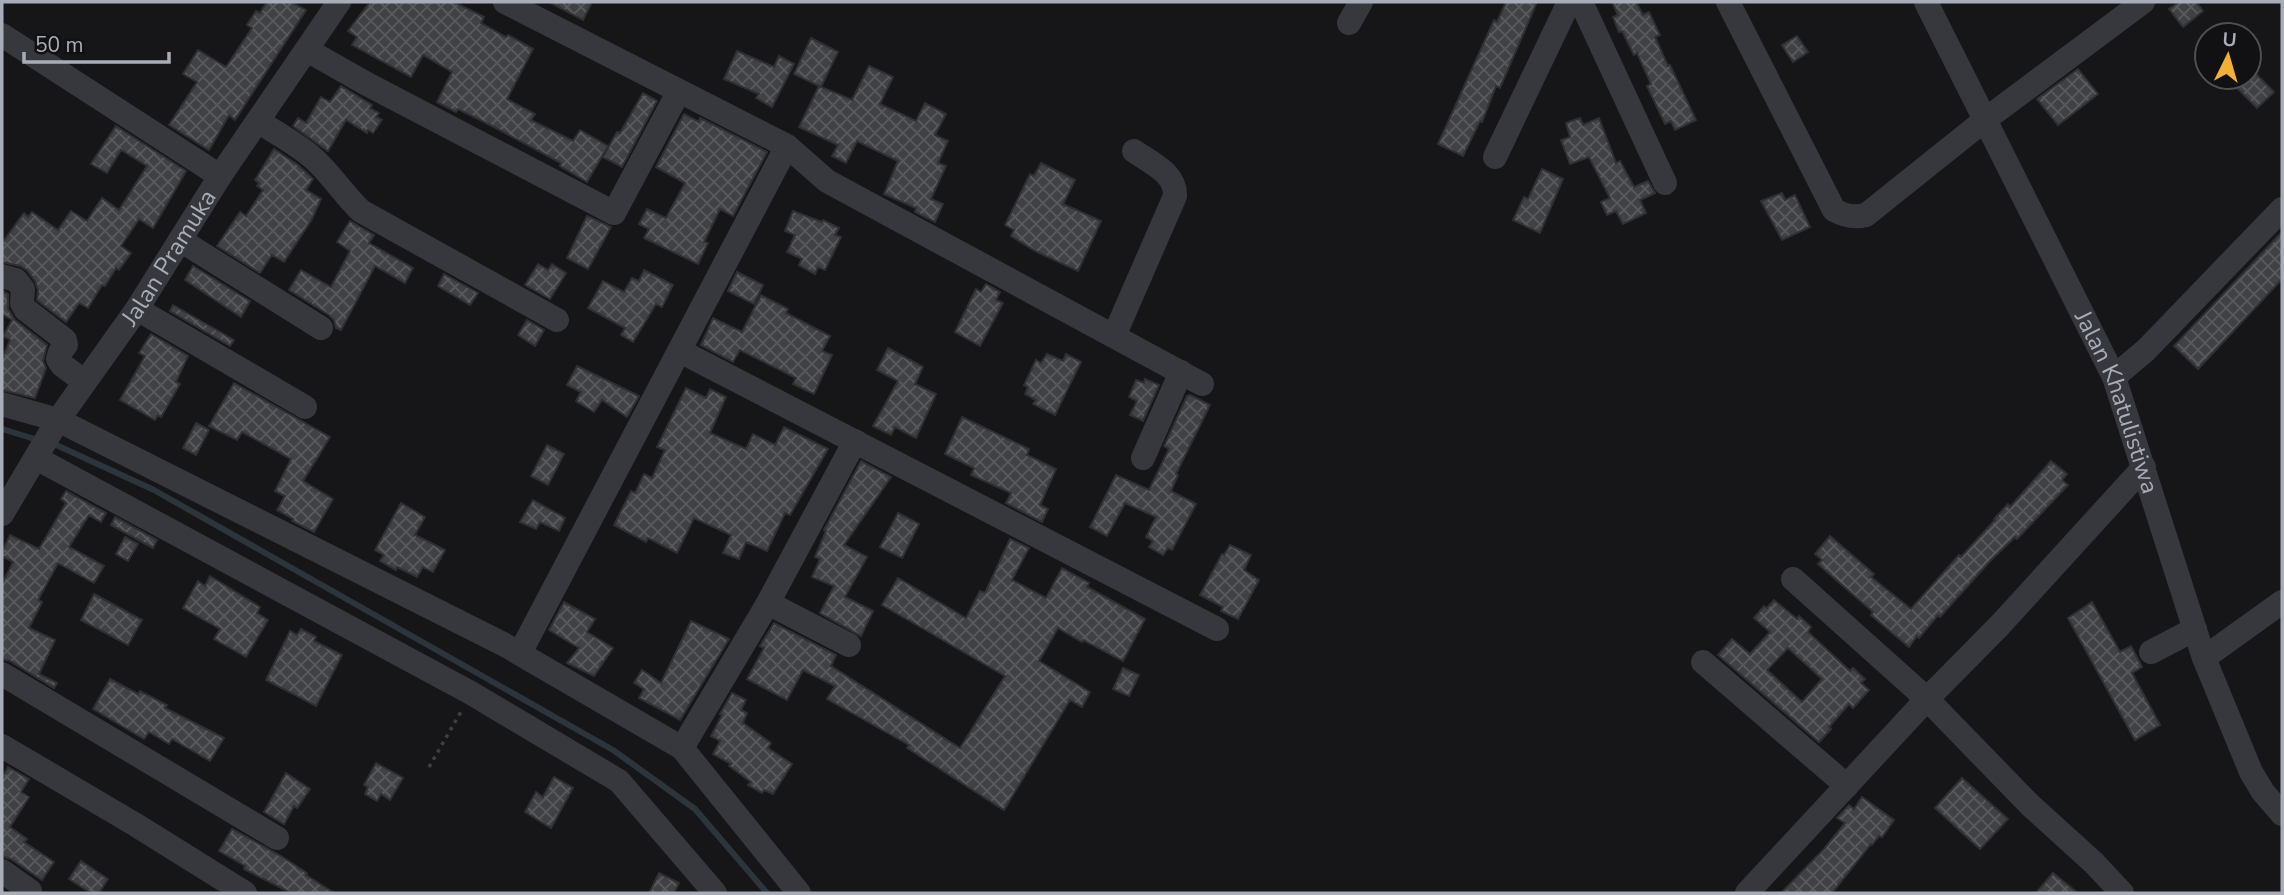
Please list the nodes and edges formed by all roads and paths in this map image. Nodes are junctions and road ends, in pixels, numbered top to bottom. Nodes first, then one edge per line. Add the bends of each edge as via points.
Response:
1 (339, 2) edge
2 (505, 2) edge
3 (1569, 2) edge
4 (1581, 2) edge
5 (1728, 2) edge
6 (1926, 2) edge
7 (2143, 2) edge
8 (2, 35) edge
9 (307, 50) junction
10 (678, 91) junction
11 (1986, 118) junction
12 (258, 121) junction
13 (787, 146) junction
14 (1134, 151) dead end
15 (1494, 157) dead end
16 (220, 176) junction
17 (1665, 183) dead end
18 (2282, 209) edge
19 (180, 240) junction
20 (2, 276) edge
21 (137, 309) junction
22 (557, 320) dead end
23 (321, 328) dead end
24 (1114, 336) junction
25 (680, 351) junction
26 (2114, 377) junction
27 (85, 382) junction
28 (2, 404) edge
29 (305, 407) dead end
30 (58, 420) junction
31 (855, 441) junction
32 (36, 458) junction
33 (1143, 458) dead end
34 (2144, 467) junction
35 (2, 514) edge
36 (1793, 579) dead end
37 (2282, 602) edge
38 (768, 603) junction
39 (1217, 629) dead end
40 (2195, 629) junction
41 (849, 645) dead end
42 (2151, 652) dead end
43 (520, 653) junction
44 (2204, 658) junction
45 (1703, 662) dead end
46 (2, 674) edge
47 (471, 693) junction
48 (1927, 699) junction
49 (2, 746) edge
50 (682, 748) junction
51 (429, 767) dead end
52 (1847, 786) junction
53 (2282, 814) edge
54 (277, 838) dead end
55 (2, 871) edge
56 (30, 891) dead end
57 (245, 893) edge
58 (715, 893) edge
59 (799, 893) edge
60 (1747, 893) edge
61 (2122, 893) edge

1 - 9 street, Jalan Pramuka
2 - 10 street
3 - 15 street
4 - 17 street
5 - 11 street via 1834,210 1843,215 1866,215
6 - 11 street, Jalan Khatulistiwa
7 - 11 street
8 - 16 street
9 - 10 street via 614,213
9 - 12 street, Jalan Pramuka
10 - 13 street
11 - 26 street, Jalan Khatulistiwa
12 - 16 street, Jalan Pramuka
12 - 22 street via 312,157 361,211
13 - 24 street via 827,181
13 - 25 street
14 - 24 street via 1171,177 1175,196
16 - 19 street, Jalan Pramuka
18 - 26 street via 2146,350
19 - 21 street, Jalan Pramuka
19 - 23 street
20 - 27 street via 16,280 23,289 25,309 65,340 58,359
21 - 27 street, Jalan Pramuka
21 - 29 street
24 - 33 street via 1192,378
25 - 31 street
25 - 43 street
26 - 34 street, Jalan Khatulistiwa
27 - 30 street, Jalan Pramuka
28 - 30 street
30 - 32 street, Jalan Pramuka
30 - 43 street
31 - 38 street
31 - 39 street
32 - 35 street, Jalan Pramuka
32 - 47 street
34 - 40 street, Jalan Khatulistiwa
34 - 48 street
36 - 48 street
37 - 44 street
38 - 41 street
38 - 50 street
40 - 42 street
40 - 44 street, Jalan Khatulistiwa
43 - 50 street
44 - 53 street, Jalan Khatulistiwa via 2251,772
45 - 52 street
46 - 54 street
47 - 51 path
47 - 58 street via 620,781
48 - 52 street
48 - 61 street
49 - 57 street
50 - 59 street
52 - 60 street
55 - 56 street

